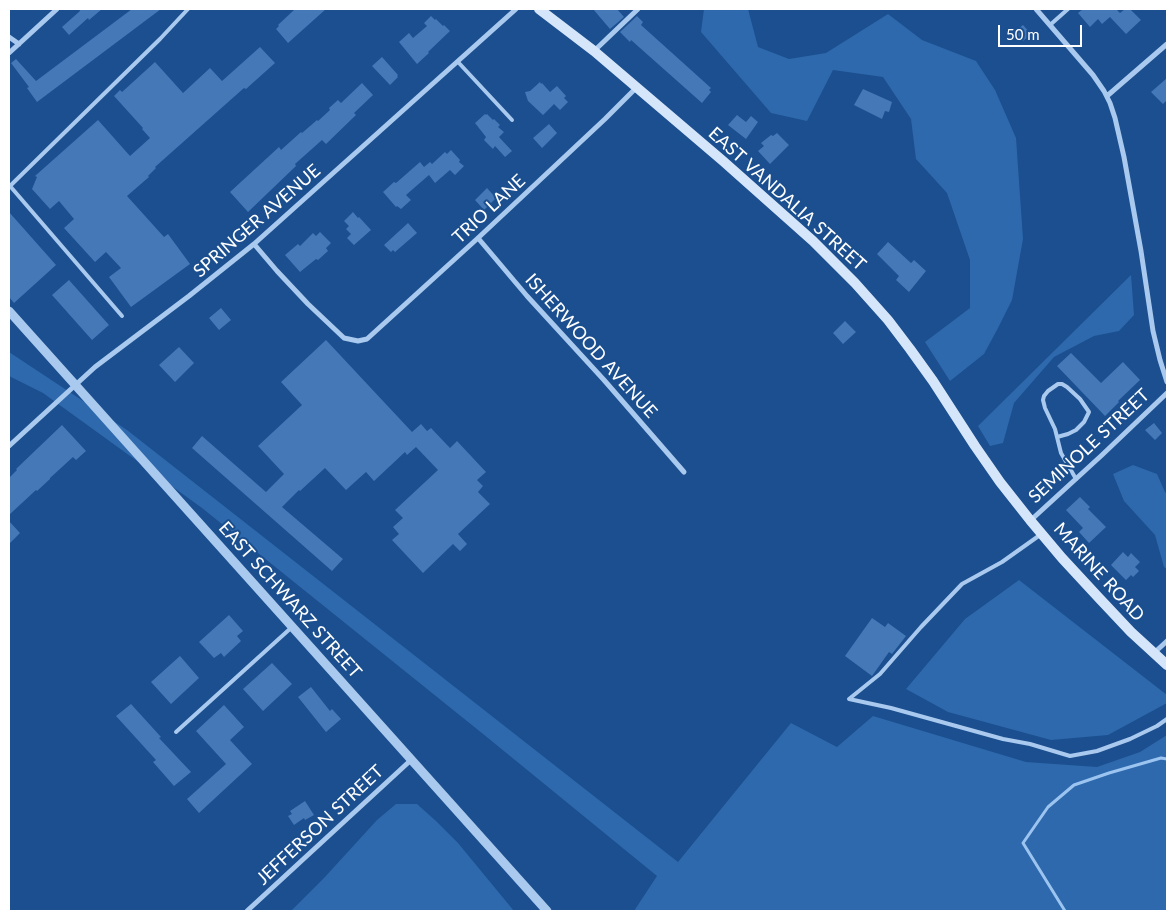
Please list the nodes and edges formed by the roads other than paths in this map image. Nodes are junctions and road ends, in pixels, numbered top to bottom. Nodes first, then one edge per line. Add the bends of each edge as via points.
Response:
1 (57, 9) edge
2 (188, 9) edge
3 (516, 9) edge
4 (539, 9) edge
5 (638, 9) edge
6 (1036, 9) edge
7 (1068, 9) edge
8 (1050, 25) junction
9 (9, 37) edge
10 (19, 44) junction
11 (1167, 44) edge
12 (594, 51) junction
13 (9, 53) edge
14 (458, 62) junction
15 (637, 87) junction
16 (1106, 96) junction
17 (512, 120) dead end
18 (478, 238) junction
19 (254, 244) junction
20 (9, 310) edge
21 (122, 316) dead end
22 (1167, 382) edge
23 (75, 385) junction
24 (1167, 393) edge
25 (1057, 437) junction
26 (9, 446) edge
27 (684, 472) dead end
28 (1076, 479) junction
29 (1030, 520) junction
30 (1042, 534) junction
31 (292, 627) junction
32 (1167, 641) edge
33 (1154, 653) junction
34 (1167, 665) edge
35 (1167, 719) edge
36 (176, 732) dead end
37 (411, 760) junction
38 (248, 911) edge
39 (547, 911) edge

1 - 10 street
2 - 21 lane via 10,186
3 - 14 street, SPRINGER AVENUE
4 - 12 main road, EAST VANDALIA STREET
5 - 12 street
6 - 8 street
7 - 8 lane
8 - 16 street via 1093,75
9 - 10 street
10 - 13 street
11 - 16 street
12 - 15 main road, EAST VANDALIA STREET
14 - 17 lane
14 - 19 street, SPRINGER AVENUE
15 - 18 street, TRIO LANE
15 - 29 main road, EAST VANDALIA STREET via 813,241 855,283 910,349 1000,482
16 - 22 street via 1124,157 1153,331
18 - 19 street, TRIO LANE via 367,339 354,340 344,338 308,304
18 - 27 street, ISHERWOOD AVENUE
19 - 23 street, SPRINGER AVENUE via 95,366
20 - 23 street, EAST SCHWARZ STREET
23 - 26 street, SPRINGER AVENUE
23 - 31 street, EAST SCHWARZ STREET
24 - 28 street, SEMINOLE STREET
25 - 25 lane via 1043,400 1048,391 1062,384 1080,399 1089,412 1076,430
25 - 28 lane via 1061,452
28 - 29 street, SEMINOLE STREET
29 - 30 main road, MARINE ROAD
30 - 33 main road, MARINE ROAD
30 - 35 lane via 1002,562 962,584 880,674 850,699 1070,756 1097,751 1130,739
31 - 36 lane
31 - 37 street, EAST SCHWARZ STREET
32 - 33 street
33 - 34 main road, MARINE ROAD
37 - 38 street, JEFFERSON STREET
37 - 39 street, EAST SCHWARZ STREET

